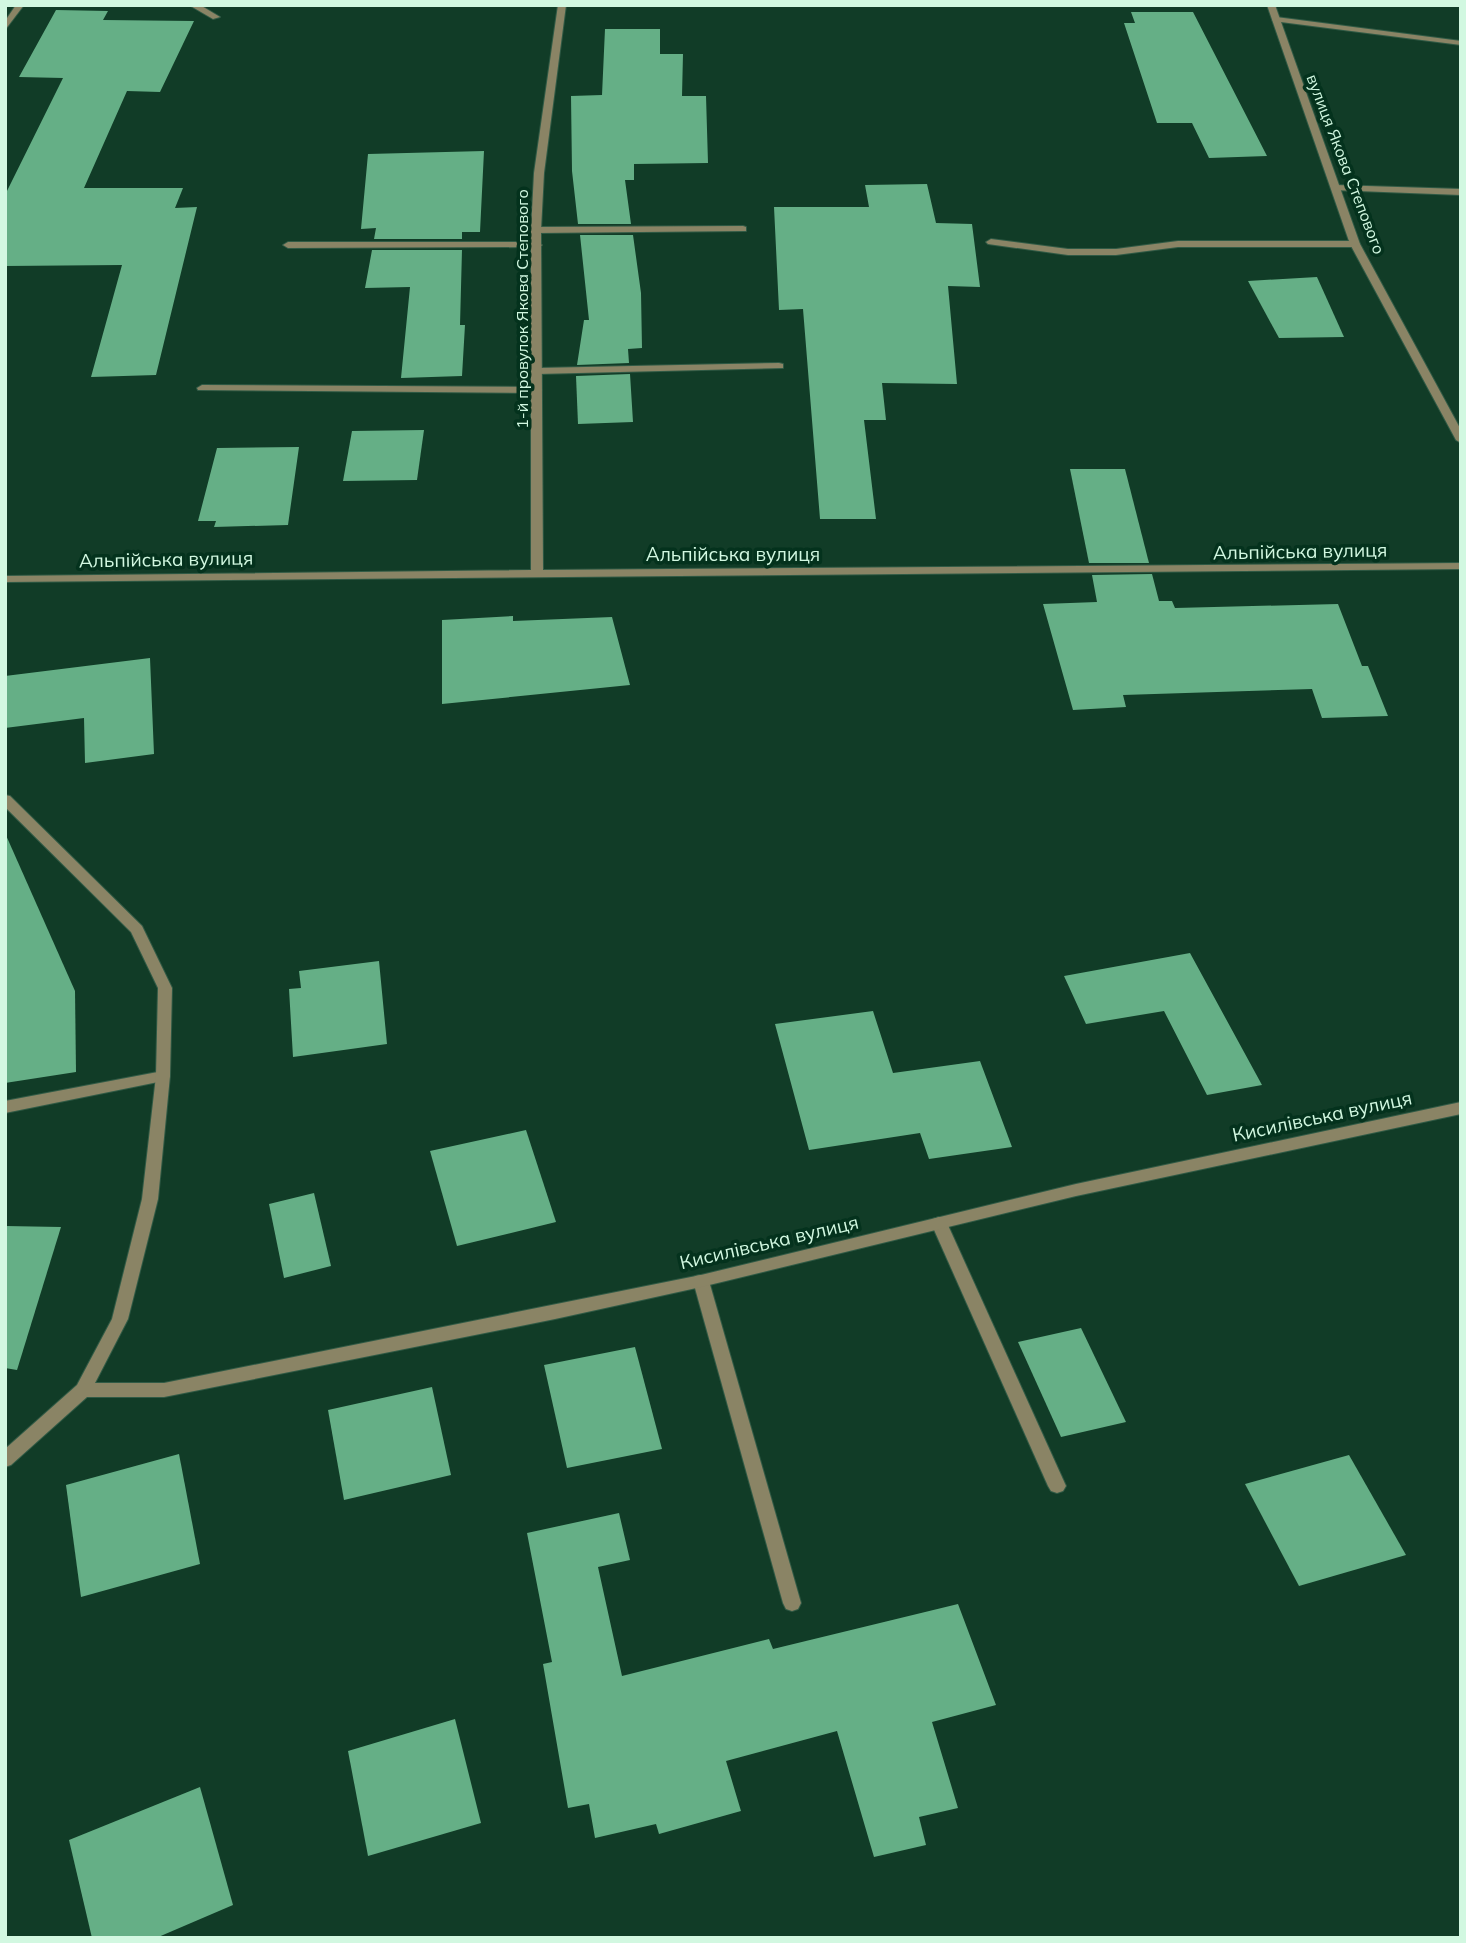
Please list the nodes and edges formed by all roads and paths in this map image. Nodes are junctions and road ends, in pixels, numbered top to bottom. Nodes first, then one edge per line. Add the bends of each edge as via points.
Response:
1 (20, 5) edge
2 (193, 5) edge
3 (562, 5) edge
4 (1271, 5) edge
5 (216, 17) dead end
6 (1276, 19) junction
7 (5, 28) edge
8 (1461, 43) edge
9 (1335, 188) junction
10 (1461, 192) edge
11 (743, 229) dead end
12 (536, 230) junction
13 (991, 242) dead end
14 (1355, 244) junction
15 (288, 245) dead end
16 (537, 245) junction
17 (779, 366) dead end
18 (537, 371) junction
19 (202, 388) dead end
20 (537, 390) junction
21 (1461, 440) edge
22 (1461, 566) edge
23 (537, 572) junction
24 (5, 579) edge
25 (5, 799) edge
26 (163, 1076) junction
27 (5, 1107) edge
28 (1461, 1108) edge
29 (939, 1223) junction
30 (701, 1281) junction
31 (83, 1390) junction
32 (5, 1460) edge
33 (1057, 1486) dead end
34 (792, 1603) dead end

1 - 7 street
2 - 5 street
3 - 12 street, 1-й провулок Якова Степового via 538,173
4 - 6 street, вулиця Якова Степового
6 - 8 street
6 - 9 street, вулиця Якова Степового
9 - 10 street
9 - 14 street, вулиця Якова Степового
11 - 12 street
12 - 16 street, 1-й провулок Якова Степового
13 - 14 street via 1068,253 1178,244
14 - 21 street, вулиця Якова Степового
15 - 16 street
16 - 18 street, 1-й провулок Якова Степового
17 - 18 street
18 - 20 street, 1-й провулок Якова Степового
19 - 20 street
20 - 23 street, 1-й провулок Якова Степового
22 - 23 street, Альпійська вулиця
23 - 24 street, Альпійська вулиця
25 - 26 street via 137,929 165,988
26 - 27 street
26 - 31 street via 150,1199 120,1318
28 - 29 street, Кисилівська вулиця via 1076,1189
29 - 30 street, Кисилівська вулиця
29 - 33 street
30 - 31 street, Кисилівська вулиця via 164,1390
30 - 34 street
31 - 32 street

